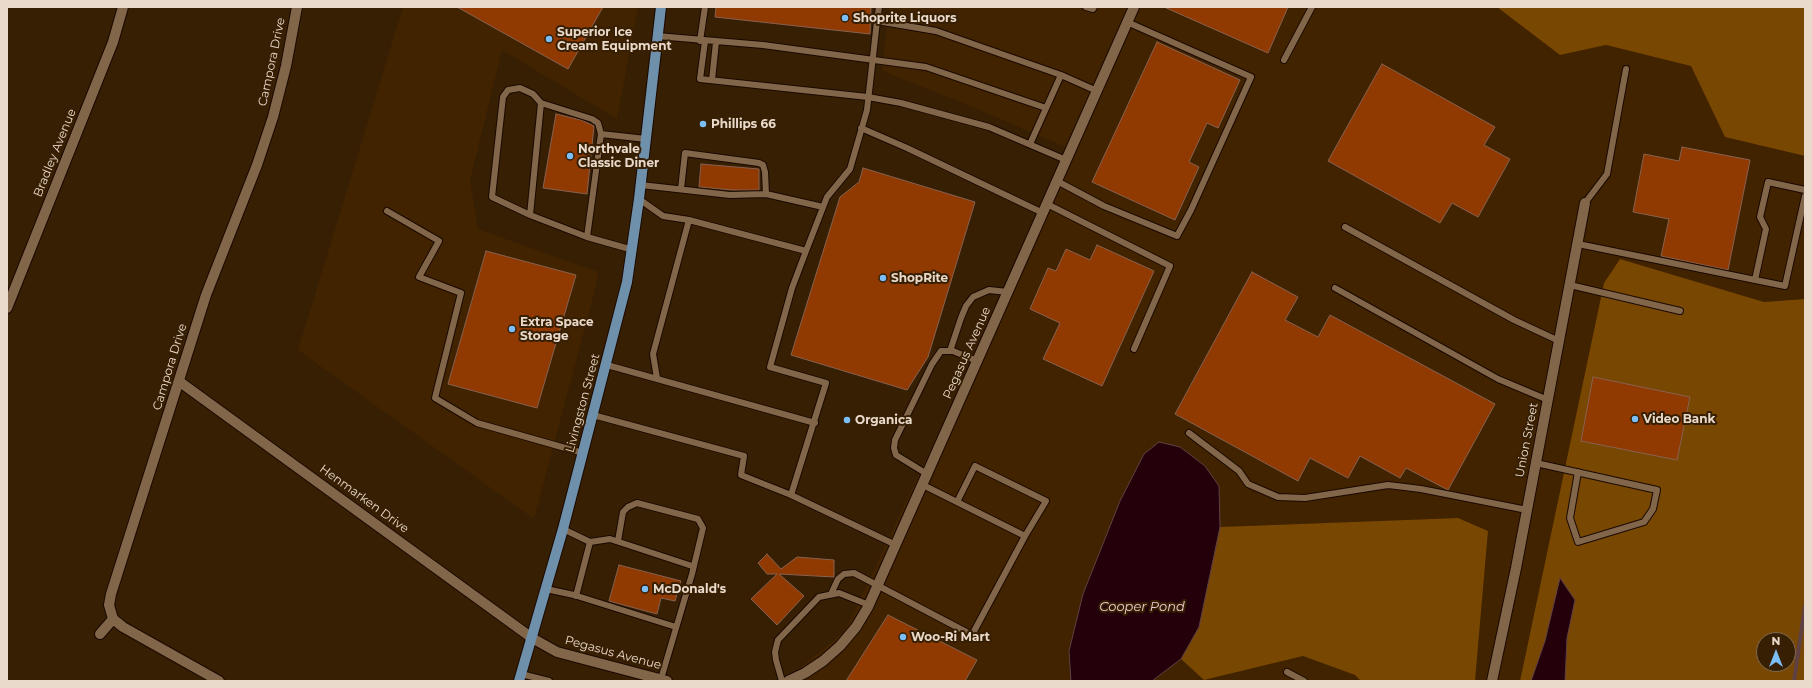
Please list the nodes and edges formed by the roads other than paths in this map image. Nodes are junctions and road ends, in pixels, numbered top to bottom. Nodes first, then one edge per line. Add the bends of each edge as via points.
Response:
1 (123, 7) edge
2 (297, 7) edge
3 (661, 7) edge
4 (705, 7) edge
5 (879, 7) edge
6 (1086, 7) edge
7 (1094, 7) edge
8 (1134, 7) edge
9 (1312, 7) edge
10 (877, 21) junction
11 (1127, 22) junction
12 (657, 36) junction
13 (703, 41) junction
14 (716, 42) junction
15 (872, 60) junction
16 (1284, 60) dead end
17 (1626, 69) dead end
18 (1061, 75) junction
19 (712, 80) junction
20 (1097, 91) junction
21 (868, 97) junction
22 (541, 104) junction
23 (1046, 108) junction
24 (862, 128) junction
25 (601, 134) junction
26 (646, 139) junction
27 (1030, 144) junction
28 (1066, 160) junction
29 (1057, 181) junction
30 (641, 186) junction
31 (681, 189) junction
32 (1805, 190) edge
33 (766, 194) junction
34 (1805, 196) edge
35 (639, 199) junction
36 (1585, 203) joint
37 (823, 207) junction
38 (1045, 209) junction
39 (386, 211) dead end
40 (530, 215) junction
41 (689, 220) junction
42 (1345, 227) dead end
43 (587, 237) junction
44 (1578, 244) junction
45 (633, 250) junction
46 (806, 251) junction
47 (1755, 280) junction
48 (1570, 285) junction
49 (1335, 288) dead end
50 (1008, 292) junction
51 (7, 308) edge
52 (1680, 312) dead end
53 (1559, 341) junction
54 (1134, 350) dead end
55 (950, 351) junction
56 (977, 361) junction
57 (607, 365) junction
58 (657, 378) junction
59 (180, 382) junction
60 (1548, 400) junction
61 (593, 415) junction
62 (815, 422) junction
63 (1189, 433) dead end
64 (583, 453) junction
65 (1536, 463) junction
66 (1578, 472) junction
67 (927, 474) junction
68 (923, 485) junction
69 (791, 495) junction
70 (957, 502) junction
71 (1527, 510) junction
72 (563, 529) junction
73 (1025, 536) junction
74 (618, 541) junction
75 (590, 542) junction
76 (896, 545) junction
77 (692, 566) junction
78 (878, 585) junction
79 (546, 589) junction
80 (831, 594) junction
81 (576, 596) junction
82 (869, 605) junction
83 (114, 618) junction
84 (676, 627) junction
85 (100, 634) dead end
86 (532, 638) junction
87 (1287, 672) dead end
88 (520, 678) edge
89 (658, 680) edge
90 (219, 681) edge
91 (549, 681) edge
92 (782, 681) edge
93 (788, 681) edge
94 (1304, 681) edge
95 (1492, 681) edge

1 - 51 street, Bradley Avenue via 113,42
2 - 59 street, Campora Drive via 273,117 252,180 206,295
3 - 12 main road, Livingston Street
4 - 13 lane
5 - 10 lane
6 - 7 lane
8 - 11 street, Pegasus Avenue
9 - 16 lane
10 - 15 lane
10 - 18 lane via 936,31
11 - 20 street, Pegasus Avenue
11 - 29 lane via 1251,77 1177,236 1104,206
12 - 13 lane
12 - 26 main road, Livingston Street
13 - 14 lane
13 - 19 lane via 700,79
14 - 15 lane via 763,45
14 - 19 lane
15 - 21 lane
15 - 23 lane via 926,67
17 - 36 lane via 1607,174
18 - 20 lane
18 - 23 lane
19 - 21 lane
20 - 28 street, Pegasus Avenue
21 - 24 lane
21 - 27 lane via 989,127
22 - 25 lane via 592,119 598,123
22 - 40 lane
22 - 40 lane via 533,94 520,88 508,90 503,97 492,198
23 - 27 lane
24 - 37 lane via 850,169 827,197
24 - 38 lane
25 - 26 lane
25 - 43 lane
26 - 30 main road, Livingston Street
27 - 28 lane
28 - 29 street, Pegasus Avenue
29 - 38 street, Pegasus Avenue
30 - 31 lane
30 - 35 main road, Livingston Street
31 - 33 lane via 730,195
31 - 33 lane via 685,153 763,165
32 - 47 lane via 1768,182 1760,217 1766,229
33 - 37 lane
34 - 47 lane via 1785,286
35 - 41 lane via 663,216
35 - 45 main road, Livingston Street
36 - 44 street, Union Street
37 - 46 lane
38 - 50 street, Pegasus Avenue
38 - 54 lane via 1170,266
39 - 64 lane via 439,241 419,277 461,293 435,398 477,423
40 - 43 lane
41 - 46 lane
41 - 58 lane via 653,354
42 - 53 lane via 1514,320
43 - 45 lane
44 - 47 lane
44 - 48 street, Union Street
45 - 57 main road, Livingston Street via 625,295
46 - 62 lane via 792,288 770,367 826,383
48 - 52 lane
48 - 53 street, Union Street
49 - 60 lane via 1498,379
50 - 55 lane via 989,290 974,297 966,306
50 - 56 street, Pegasus Avenue
53 - 60 street, Union Street
55 - 56 lane
55 - 67 lane via 941,351 932,364 895,440 896,455
56 - 67 street, Pegasus Avenue
57 - 58 lane
57 - 61 main road, Livingston Street
58 - 62 lane
59 - 83 street, Campora Drive via 111,594 109,605
59 - 86 street, Henmarken Drive
60 - 65 street, Union Street
61 - 64 main road, Livingston Street
61 - 69 lane via 744,456 741,475
62 - 69 lane
63 - 71 lane via 1239,471 1248,484 1278,497 1305,498 1388,485
64 - 72 main road, Livingston Street
65 - 66 lane
65 - 71 street, Union Street
66 - 66 lane via 1658,490 1653,509 1644,522 1578,542 1570,518
67 - 68 street, Pegasus Avenue
68 - 70 lane
68 - 76 street, Pegasus Avenue
69 - 76 lane
70 - 73 lane
70 - 73 lane via 975,466 1046,501
71 - 95 street, Union Street
72 - 75 lane
72 - 79 main road, Livingston Street
73 - 78 lane via 972,635
74 - 75 lane via 610,539
74 - 77 lane
74 - 77 lane via 623,512 637,503 698,519 703,528
75 - 81 lane
76 - 78 street, Pegasus Avenue
77 - 84 lane via 692,574
78 - 80 lane via 849,572 838,579
78 - 82 street, Pegasus Avenue
79 - 81 lane
79 - 86 main road, Livingston Street
80 - 82 lane via 839,593
80 - 92 lane via 819,597 778,640 775,652
81 - 84 lane
82 - 93 street, Pegasus Avenue via 856,627 840,646 823,661
83 - 85 street
83 - 90 street via 123,627
84 - 89 lane
86 - 88 main road, Livingston Street
86 - 89 street, Pegasus Avenue via 557,652
87 - 94 lane
88 - 91 lane

